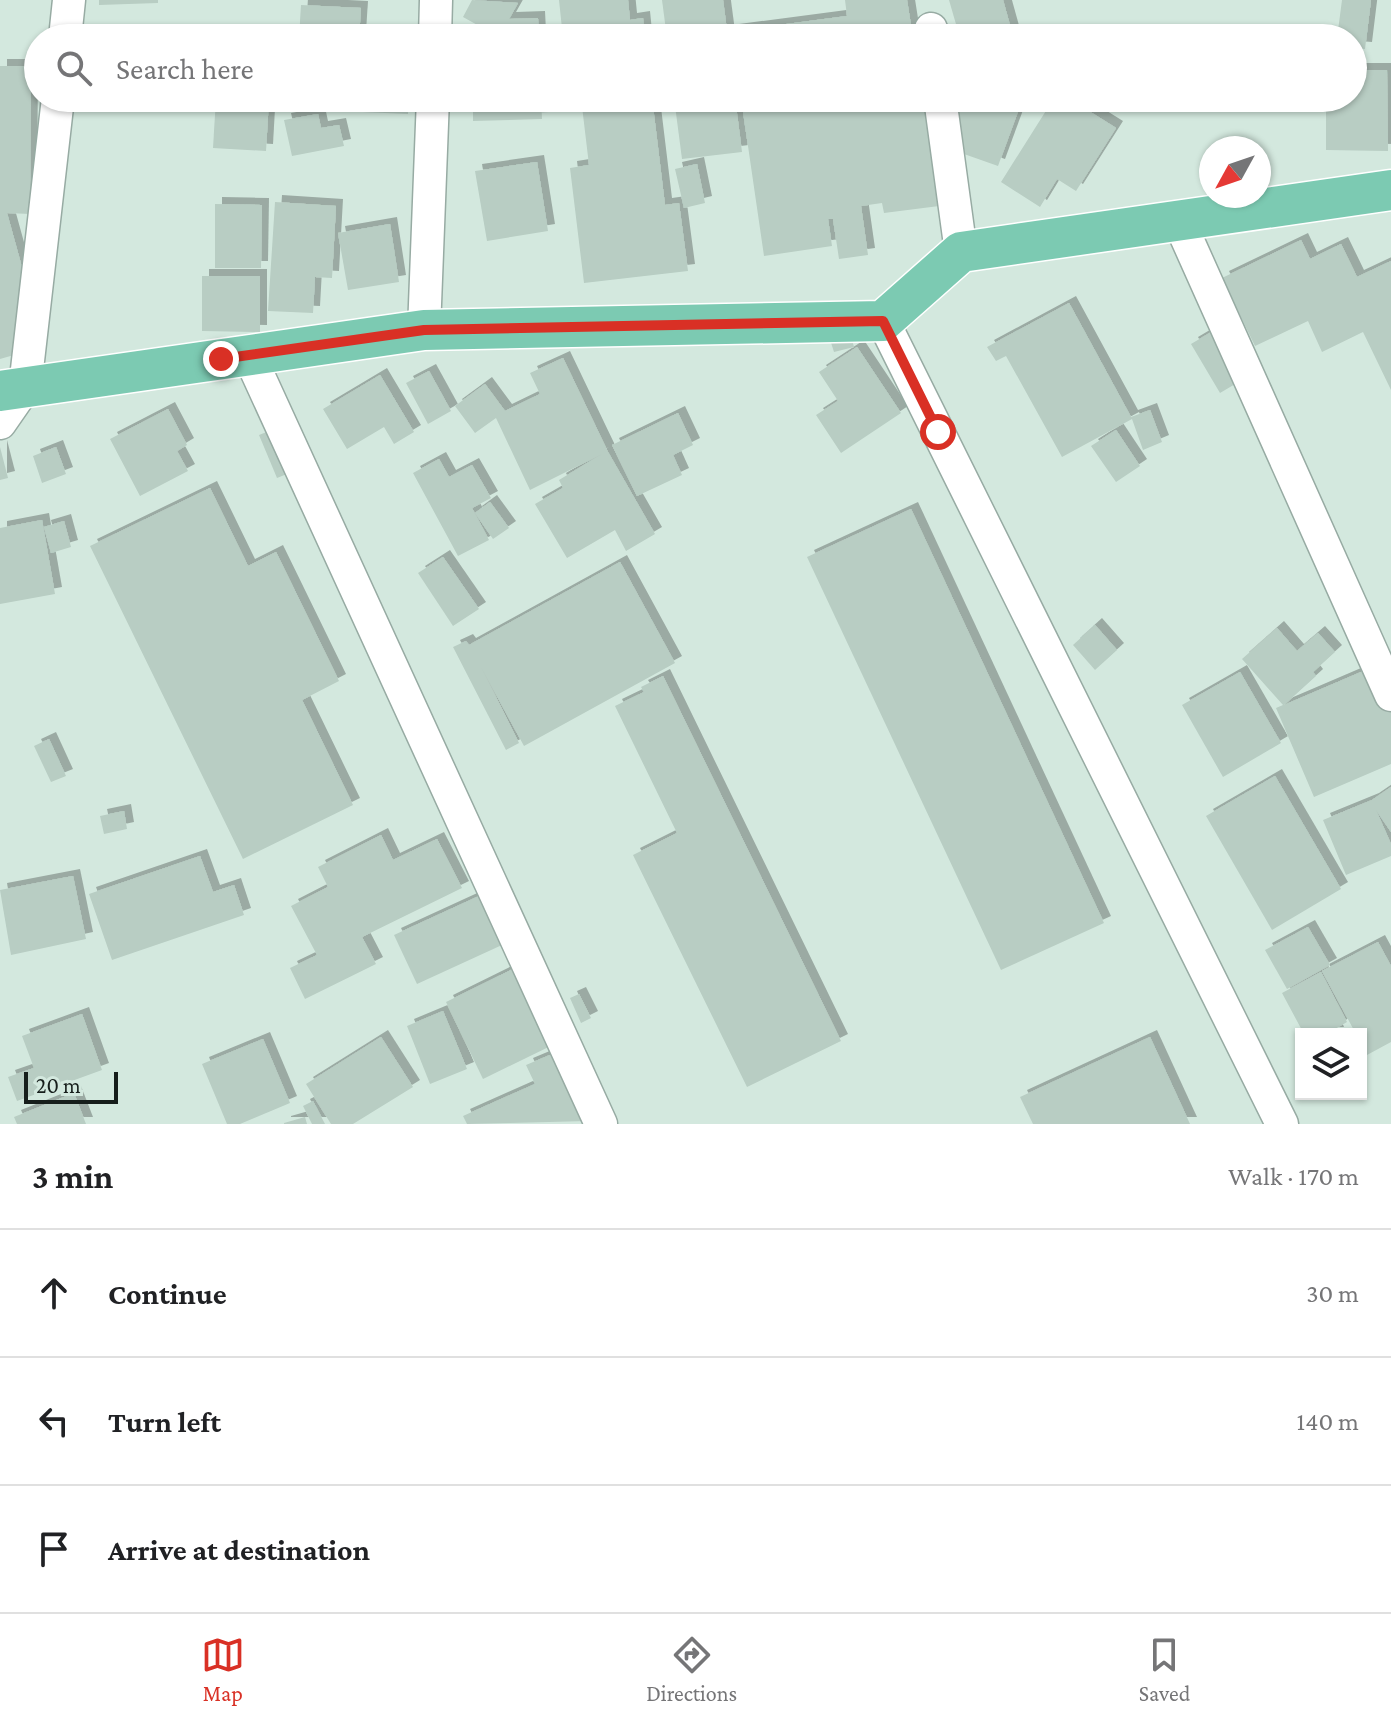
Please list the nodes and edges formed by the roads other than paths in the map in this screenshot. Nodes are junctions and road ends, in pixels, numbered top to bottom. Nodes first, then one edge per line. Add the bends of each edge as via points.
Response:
1 (69, 0) edge
2 (436, 0) edge
3 (66, 24) edge
4 (435, 24) edge
5 (56, 112) edge
6 (432, 112) edge
7 (942, 112) edge
8 (1391, 190) edge
9 (1179, 221) junction
10 (961, 252) junction
11 (883, 321) junction
12 (424, 330) junction
13 (249, 355) junction
14 (12, 389) edge
15 (0, 423) edge
16 (1391, 695) edge
17 (601, 1124) edge
18 (1282, 1124) edge

1 - 3 street
2 - 4 street
5 - 14 street
6 - 12 street
7 - 10 street
8 - 9 main road
9 - 10 main road
9 - 16 street
10 - 11 main road
11 - 12 main road
11 - 18 street
12 - 13 main road
13 - 14 main road
13 - 17 street
14 - 15 street

